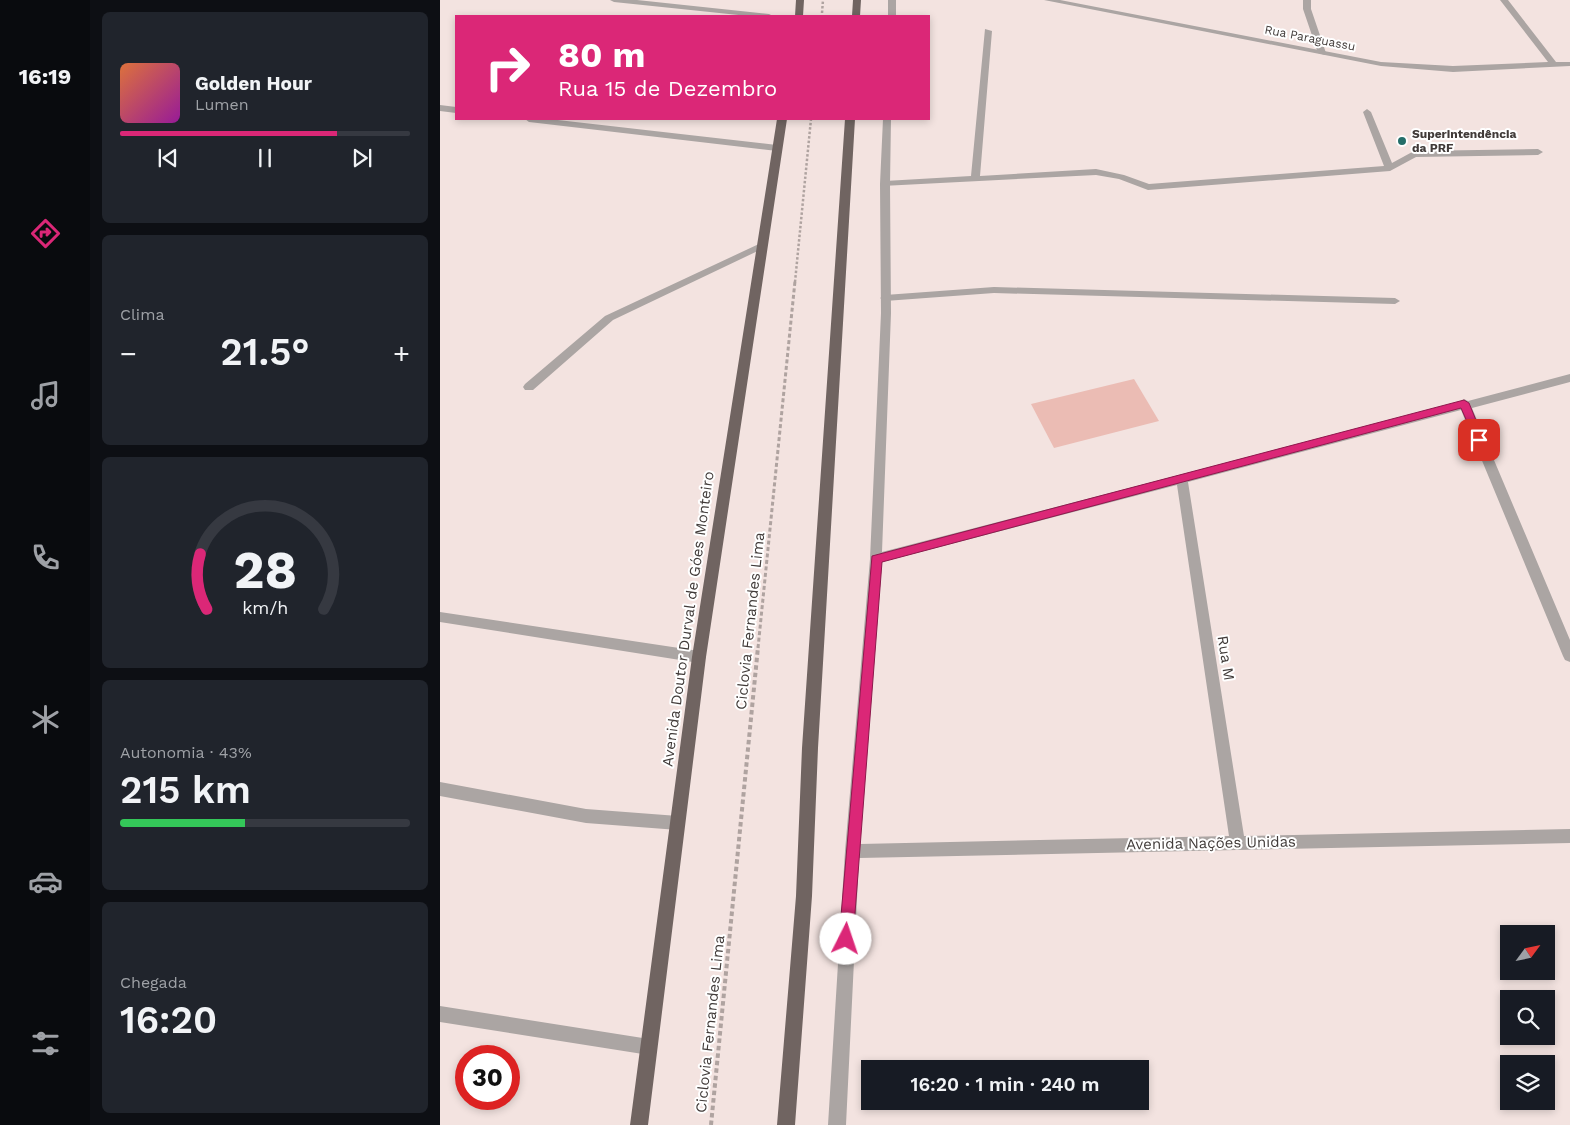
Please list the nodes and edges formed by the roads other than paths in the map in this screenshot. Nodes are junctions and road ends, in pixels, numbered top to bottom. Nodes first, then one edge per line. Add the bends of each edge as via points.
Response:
1 (614, 0) edge
2 (800, 0) edge
3 (857, 0) edge
4 (892, 0) edge
5 (1048, 0) edge
6 (1307, 0) edge
7 (1504, 0) edge
8 (759, 15) edge
9 (798, 15) edge
10 (856, 15) edge
11 (892, 15) edge
12 (988, 32) dead end
13 (1322, 53) junction
14 (1553, 64) junction
15 (1570, 64) edge
16 (440, 108) edge
17 (455, 110) edge
18 (1367, 112) dead end
19 (538, 120) edge
20 (634, 120) edge
21 (782, 120) edge
22 (850, 120) edge
23 (887, 120) edge
24 (627, 130) junction
25 (777, 148) junction
26 (1538, 152) dead end
27 (1390, 168) junction
28 (975, 178) junction
29 (885, 184) junction
30 (761, 246) junction
31 (885, 298) junction
32 (1395, 301) dead end
33 (1570, 378) edge
34 (529, 387) dead end
35 (1464, 403) junction
36 (1182, 479) junction
37 (876, 559) junction
38 (440, 617) edge
39 (1570, 656) edge
40 (699, 657) junction
41 (440, 789) edge
42 (678, 823) junction
43 (1570, 836) edge
44 (1237, 841) junction
45 (852, 851) junction
46 (440, 1014) edge
47 (649, 1047) junction
48 (638, 1125) edge
49 (786, 1125) edge
50 (837, 1125) edge

1 - 8 street
2 - 9 highway
3 - 10 highway
4 - 11 street
5 - 13 street, Rua Paraguassu
6 - 13 street
7 - 14 street
12 - 28 street
13 - 14 street, Rua Paraguassu via 1382,64 1453,69
14 - 15 street, Rua Paraguassu
16 - 17 street
18 - 27 street
19 - 24 street
20 - 24 street
21 - 25 highway, Avenida Doutor Durval de Góes Monteiro
22 - 49 highway via 810,738 804,896
23 - 29 street
24 - 25 street
25 - 30 highway, Avenida Doutor Durval de Góes Monteiro
26 - 27 street via 1414,154
27 - 28 street via 1148,187 1096,172
28 - 29 street
29 - 31 street
30 - 34 street via 609,318
30 - 40 highway, Avenida Doutor Durval de Góes Monteiro
31 - 32 street via 994,290
31 - 37 street
33 - 35 street
35 - 36 street
35 - 39 street
36 - 37 street
36 - 44 street, Rua M
37 - 45 street
38 - 40 street
40 - 42 highway, Avenida Doutor Durval de Góes Monteiro
41 - 42 street via 586,816
42 - 47 highway, Avenida Doutor Durval de Góes Monteiro
43 - 44 street, Avenida Nações Unidas
44 - 45 street, Avenida Nações Unidas
45 - 50 street
46 - 47 street
47 - 48 highway, Avenida Doutor Durval de Góes Monteiro

